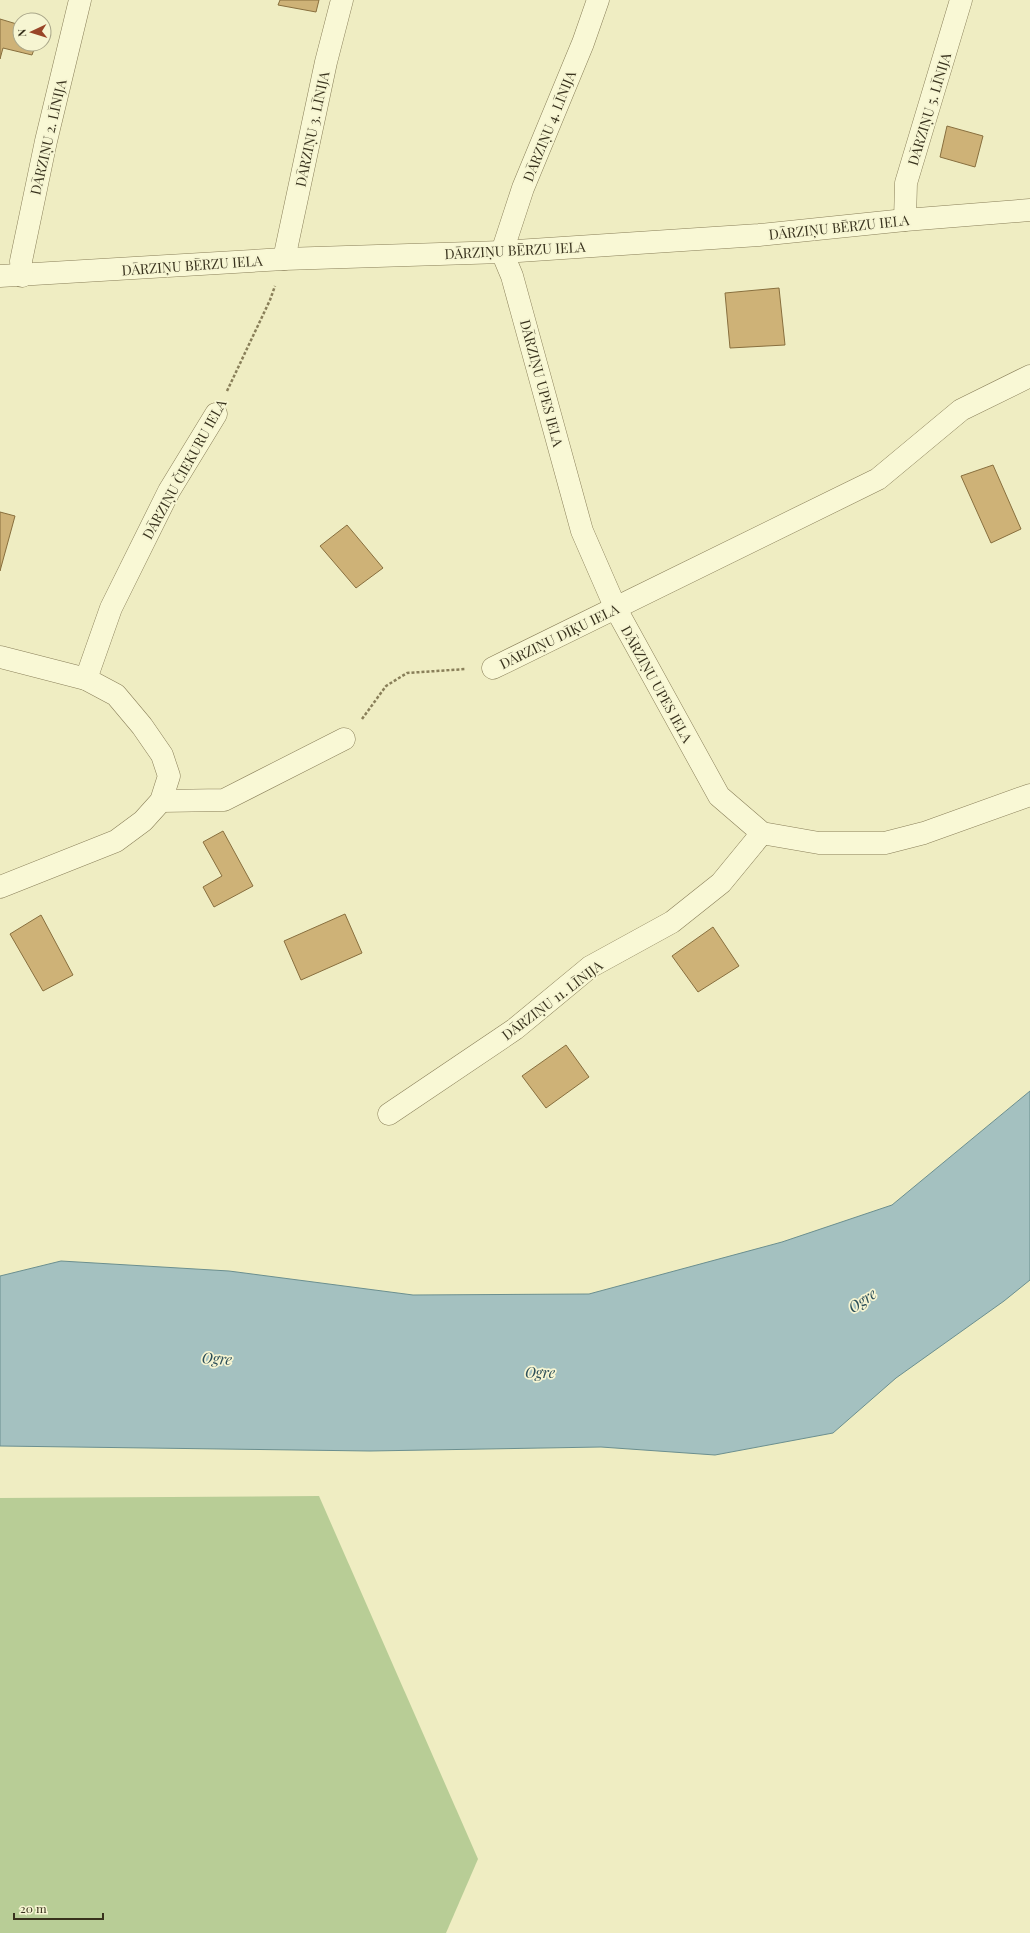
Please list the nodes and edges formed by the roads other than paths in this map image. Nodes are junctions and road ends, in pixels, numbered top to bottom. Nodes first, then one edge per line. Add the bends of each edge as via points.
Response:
1 (80, 0) edge
2 (342, 0) edge
3 (598, 0) edge
4 (961, 0) edge
5 (1030, 210) edge
6 (905, 220) junction
7 (502, 252) junction
8 (284, 259) junction
9 (0, 276) edge
10 (22, 276) junction
11 (1030, 376) edge
12 (216, 414) road end
13 (616, 609) junction
14 (0, 657) edge
15 (493, 668) road end
16 (86, 679) junction
17 (344, 739) road end
18 (1030, 795) edge
19 (161, 800) junction
20 (762, 833) junction
21 (0, 888) edge
22 (389, 1114) dead end

1 - 10 street, DĀRZIŅU 2. LĪNIJA via 21,261
2 - 8 street, DĀRZIŅU 3. LĪNIJA
3 - 7 street, DĀRZIŅU 4. LĪNIJA via 583,43 523,188
4 - 6 street, DĀRZIŅU 5. LĪNIJA via 906,183
5 - 6 street, DĀRZIŅU BĒRZU IELA
6 - 7 street, DĀRZIŅU BĒRZU IELA via 759,235
7 - 8 street, DĀRZIŅU BĒRZU IELA
7 - 13 street, DĀRZIŅU UPES IELA via 512,276 582,531
8 - 10 street, DĀRZIŅU BĒRZU IELA
9 - 10 street, DĀRZIŅU BĒRZU IELA
11 - 13 street, DĀRZIŅU DĪĶU IELA via 961,410 878,479
12 - 16 street, DĀRZIŅU ČIEKURU IELA via 169,491 111,608
13 - 15 street, DĀRZIŅU DĪĶU IELA
13 - 20 street, DĀRZIŅU UPES IELA via 719,796
14 - 16 street
16 - 19 street via 116,695 162,754 169,776
17 - 19 street via 224,800
18 - 20 street, DĀRZIŅU UPES IELA via 885,843 819,844
19 - 21 street via 143,821 116,841
20 - 22 street, DĀRZIŅU 11. LĪNIJA via 720,883 672,922 590,967 515,1029

